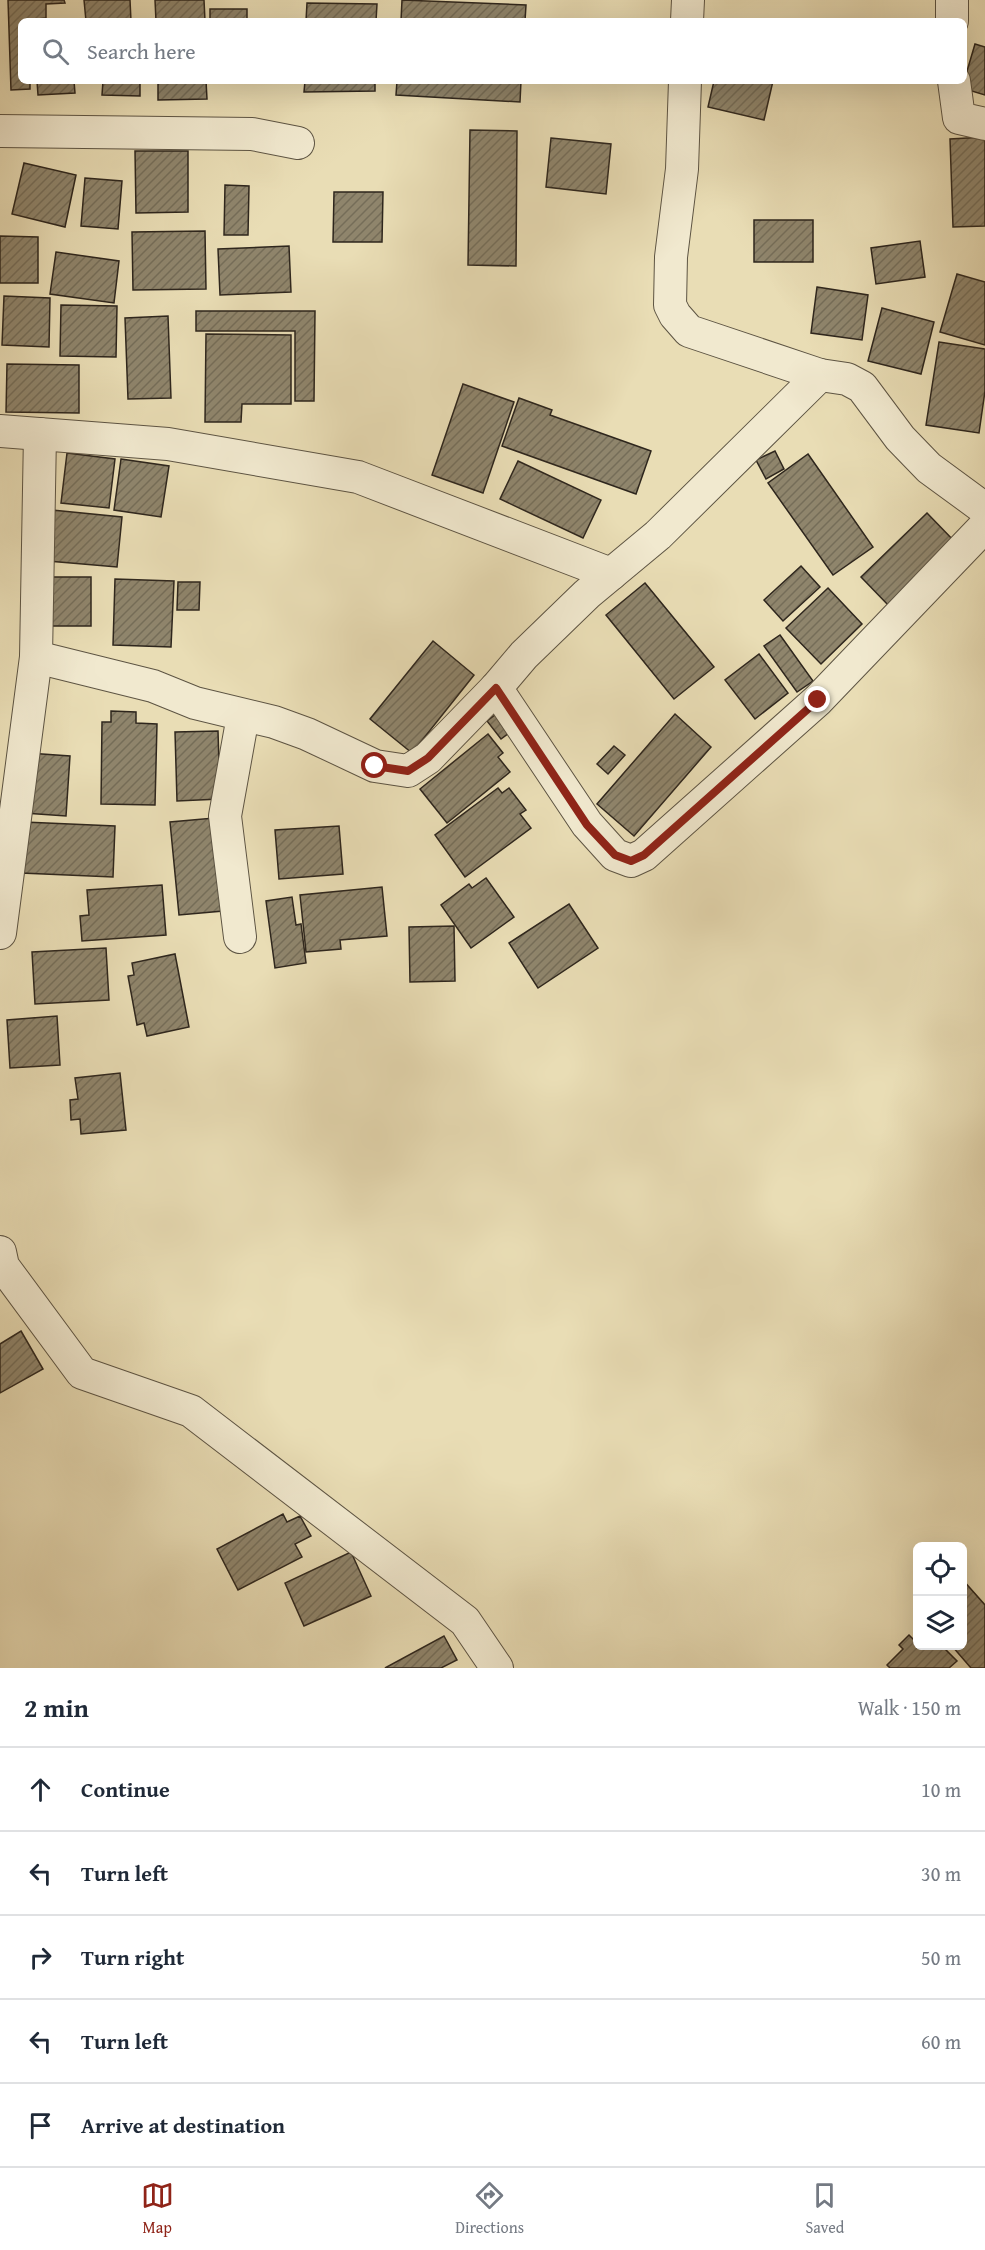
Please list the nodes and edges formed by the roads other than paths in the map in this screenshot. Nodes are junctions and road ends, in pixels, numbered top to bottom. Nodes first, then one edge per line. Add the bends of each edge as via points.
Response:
1 (952, 0) edge
2 (952, 18) edge
3 (685, 84) edge
4 (954, 84) edge
5 (985, 124) edge
6 (0, 131) edge
7 (298, 143) dead end
8 (820, 375) junction
9 (0, 431) edge
10 (40, 434) junction
11 (985, 509) edge
12 (985, 526) edge
13 (611, 574) junction
14 (36, 657) junction
15 (496, 688) junction
16 (243, 716) junction
17 (0, 933) edge
18 (240, 937) dead end
19 (0, 1252) edge
20 (497, 1668) edge

1 - 2 street
3 - 8 street via 670,305 689,331
4 - 5 street via 958,118
6 - 7 street via 252,134
8 - 11 street via 847,379 862,387 900,438 929,468
8 - 13 street via 658,535
9 - 10 street
10 - 13 street via 168,444 358,477
10 - 14 street
12 - 15 street via 818,700 644,855 631,861 615,855 587,825
13 - 15 street via 524,655
14 - 16 street via 153,686
14 - 17 street
15 - 16 street via 428,758 408,771 375,766 307,734
16 - 18 street via 225,816
19 - 20 street via 3,1266 82,1373 191,1412 465,1621

